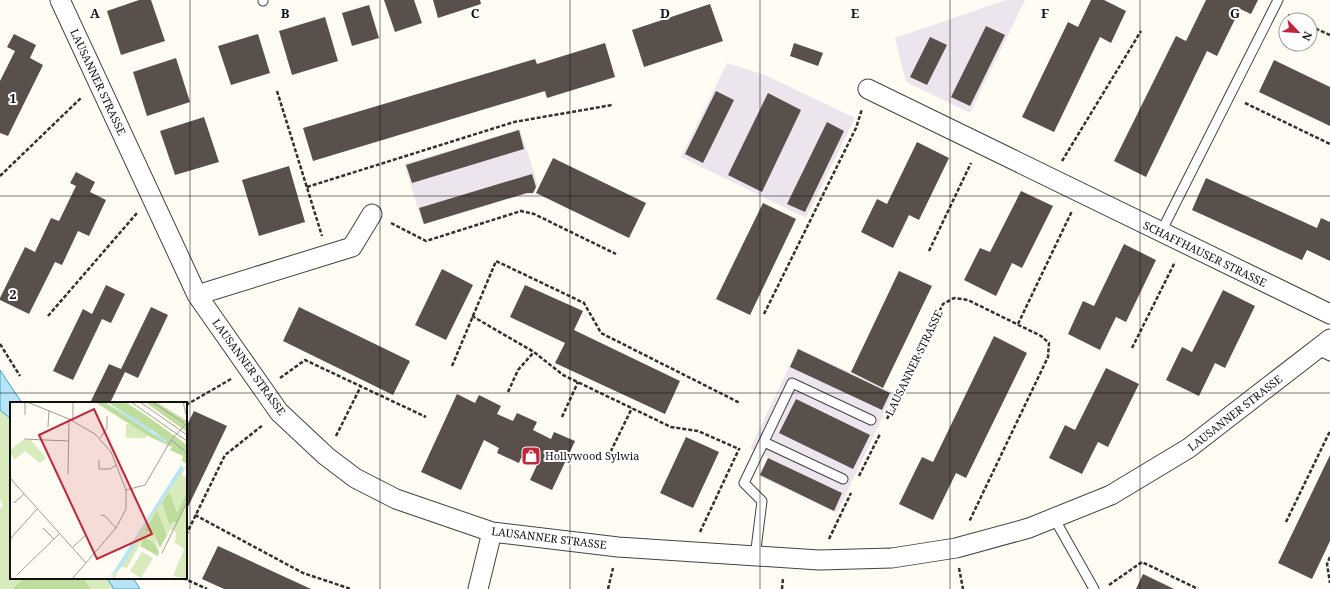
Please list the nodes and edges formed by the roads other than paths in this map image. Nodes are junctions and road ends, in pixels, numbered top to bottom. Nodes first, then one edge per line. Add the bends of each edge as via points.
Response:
1 (60, 0) edge
2 (1278, 0) edge
3 (868, 89) road end
4 (372, 214) road end
5 (1161, 232) junction
6 (197, 295) junction
7 (1330, 314) edge
8 (1325, 348) edge
9 (871, 420) dead end
10 (764, 442) junction
11 (843, 479) dead end
12 (1054, 518) junction
13 (492, 532) junction
14 (755, 556) junction
15 (478, 589) edge
16 (1094, 589) edge

1 - 6 street, LAUSANNER STRASSE
2 - 5 lane
3 - 5 street, SCHAFFHAUSER STRASSE
4 - 6 street via 352,247
5 - 7 street, SCHAFFHAUSER STRASSE
6 - 13 street, LAUSANNER STRASSE via 279,412 326,456 355,478 396,499
8 - 12 street, LAUSANNER STRASSE via 1189,448 1111,495
9 - 10 lane via 792,382
10 - 11 lane
10 - 14 lane via 744,483 762,501
12 - 14 street, LAUSANNER STRASSE via 1029,528 956,548 892,558 819,560
12 - 16 lane
13 - 14 street, LAUSANNER STRASSE via 618,547
13 - 15 street

